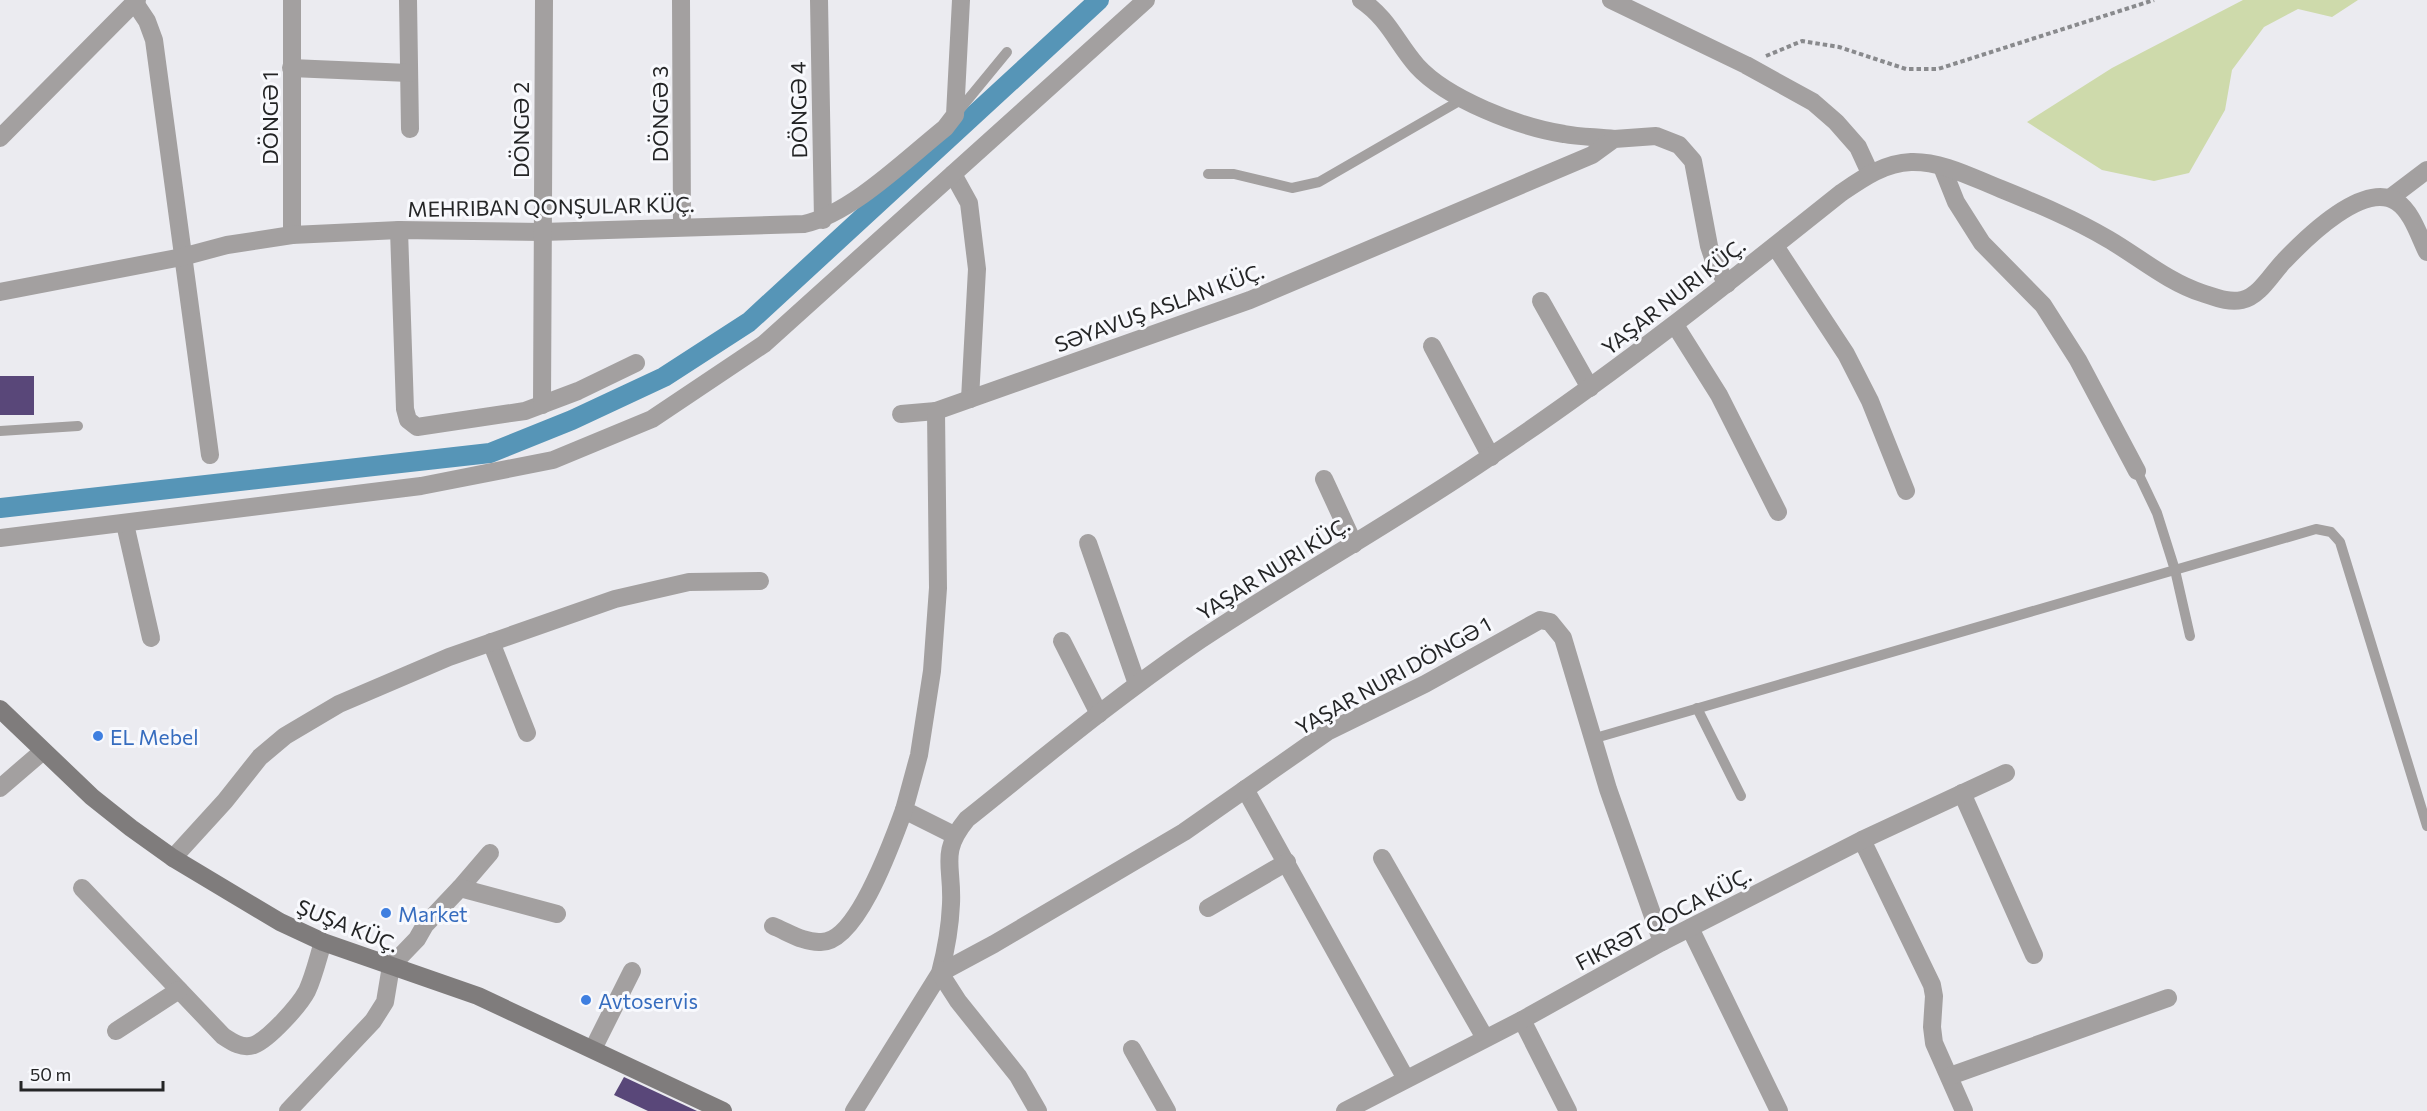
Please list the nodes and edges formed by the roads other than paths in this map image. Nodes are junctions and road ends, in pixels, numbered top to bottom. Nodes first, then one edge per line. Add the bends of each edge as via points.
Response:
1 (292, 0) edge
2 (408, 0) edge
3 (544, 0) edge
4 (681, 0) edge
5 (819, 0) edge
6 (961, 0) edge
7 (1146, 0) edge
8 (1361, 0) edge
9 (1611, 0) edge
10 (136, 1) edge
11 (1007, 52) dead end
12 (291, 68) junction
13 (409, 73) junction
14 (1461, 100) junction
15 (955, 115) junction
16 (410, 129) dead end
17 (0, 138) edge
18 (1614, 139) junction
19 (1941, 167) junction
20 (2427, 170) edge
21 (1870, 173) junction
22 (953, 174) junction
23 (1208, 174) dead end
24 (2390, 198) junction
25 (823, 220) junction
26 (682, 227) junction
27 (399, 230) junction
28 (542, 232) junction
29 (292, 235) junction
30 (1775, 246) junction
31 (2427, 252) edge
32 (182, 257) junction
33 (1727, 284) junction
34 (0, 292) edge
35 (1541, 301) dead end
36 (1675, 325) junction
37 (1432, 346) dead end
38 (636, 363) dead end
39 (1590, 388) junction
40 (970, 399) junction
41 (542, 405) junction
42 (936, 411) junction
43 (901, 414) dead end
44 (78, 426) dead end
45 (0, 431) edge
46 (210, 455) dead end
47 (1491, 457) junction
48 (2138, 471) joint
49 (1324, 479) dead end
50 (1906, 491) dead end
51 (1778, 512) dead end
52 (125, 524) junction
53 (0, 538) edge
54 (1088, 543) dead end
55 (1354, 544) junction
56 (2175, 570) junction
57 (760, 581) dead end
58 (2190, 636) dead end
59 (151, 638) dead end
60 (491, 642) junction
61 (1062, 642) dead end
62 (1137, 684) junction
63 (1697, 708) junction
64 (0, 709) edge
65 (1099, 714) junction
66 (527, 733) dead end
67 (1592, 739) junction
68 (43, 751) junction
69 (2006, 773) dead end
70 (0, 788) edge
71 (1245, 789) junction
72 (1962, 793) junction
73 (1741, 796) dead end
74 (904, 810) junction
75 (2427, 826) edge
76 (954, 835) junction
77 (1862, 840) junction
78 (490, 853) dead end
79 (173, 858) junction
80 (1382, 858) dead end
81 (1287, 862) junction
82 (82, 888) dead end
83 (460, 888) junction
84 (1208, 908) dead end
85 (557, 914) dead end
86 (773, 926) dead end
87 (1690, 928) junction
88 (323, 942) junction
89 (1662, 942) junction
90 (2034, 955) dead end
91 (391, 966) junction
92 (632, 971) dead end
93 (940, 973) junction
94 (179, 990) junction
95 (2168, 998) dead end
96 (1522, 1020) junction
97 (116, 1031) dead end
98 (1485, 1038) junction
99 (1132, 1048) dead end
100 (593, 1049) junction
101 (1950, 1076) junction
102 (1406, 1079) junction
103 (288, 1111) edge
104 (723, 1111) edge
105 (854, 1111) edge
106 (1038, 1111) edge
107 (1167, 1111) edge
108 (1345, 1111) edge
109 (1568, 1111) edge
110 (1779, 1111) edge
111 (1964, 1111) edge

1 - 12 street, DÖNGƏ 1
2 - 13 street
3 - 28 street, DÖNGƏ 2
4 - 26 street, DÖNGƏ 3
5 - 25 street, DÖNGƏ 4
6 - 15 street
7 - 22 street
8 - 14 street via 1377,10 1416,65
9 - 21 street via 1813,102 1857,147
10 - 17 street
10 - 32 street via 154,40
11 - 15 lane
12 - 13 street
12 - 29 street, DÖNGƏ 1
13 - 16 street
14 - 18 street via 1534,128
14 - 23 lane via 1319,182 1292,188 1234,174
15 - 25 street, MEHRIBAN QONŞULAR KÜÇ. via 945,128 843,209
18 - 33 street via 1656,136 1679,145 1693,161 1709,246
18 - 40 street, SƏYAVUŞ ASLAN KÜÇ. via 1592,155 1250,300
19 - 21 street via 1910,162
19 - 24 street via 2067,217 2164,274 2197,291 2230,301 2244,300 2258,291 2285,260 2341,212 2359,201 2379,196
19 - 48 street via 1956,202 1982,243 2043,305 2078,360
20 - 24 street
21 - 30 street, YAŞAR NURI KÜÇ.
22 - 40 street via 969,203 977,269
22 - 52 street via 764,344 641,423 553,460 421,486
24 - 31 street via 2407,212
25 - 26 street, MEHRIBAN QONŞULAR KÜÇ. via 804,225
26 - 28 street, MEHRIBAN QONŞULAR KÜÇ.
27 - 28 street, MEHRIBAN QONŞULAR KÜÇ.
27 - 29 street, MEHRIBAN QONŞULAR KÜÇ.
27 - 41 street via 408,420 417,427 435,426
28 - 41 street, DÖNGƏ 2
29 - 32 street, MEHRIBAN QONŞULAR KÜÇ.
30 - 33 street, YAŞAR NURI KÜÇ.
30 - 50 street via 1845,354 1870,401
32 - 34 street, MEHRIBAN QONŞULAR KÜÇ.
32 - 46 street
33 - 36 street, YAŞAR NURI KÜÇ.
35 - 39 street
36 - 39 street, YAŞAR NURI KÜÇ.
36 - 51 street via 1719,395
37 - 47 street
38 - 41 street
39 - 47 street, YAŞAR NURI KÜÇ.
40 - 42 street, SƏYAVUŞ ASLAN KÜÇ.
42 - 43 street, SƏYAVUŞ ASLAN KÜÇ.
42 - 74 street via 938,588 932,671 919,754
44 - 45 lane
47 - 55 street, YAŞAR NURI KÜÇ.
48 - 56 lane via 2157,513
49 - 55 street
52 - 53 street
52 - 59 street
54 - 62 street
55 - 62 street, YAŞAR NURI KÜÇ.
56 - 58 lane
56 - 63 lane
56 - 75 lane via 2316,529 2331,532 2340,542
57 - 60 street via 688,582 661,588 615,599
60 - 66 street
60 - 79 street via 339,704 285,736 260,757
61 - 65 street
62 - 65 street, YAŞAR NURI KÜÇ.
63 - 67 lane
63 - 73 lane
64 - 68 street, ŞUŞA KÜÇ.
65 - 76 street, YAŞAR NURI KÜÇ. via 967,819
67 - 71 street, YAŞAR NURI DÖNGƏ 1 via 1563,638 1550,622 1540,620 1425,684 1327,732
67 - 89 street, YAŞAR NURI DÖNGƏ 1
68 - 70 street
68 - 79 street, ŞUŞA KÜÇ. via 92,797
69 - 72 street, FIKRƏT QOCA KÜÇ.
71 - 81 street
71 - 93 street, YAŞAR NURI DÖNGƏ 1 via 1174,838
72 - 77 street, FIKRƏT QOCA KÜÇ.
72 - 90 street
74 - 76 street
74 - 86 street via 878,876 846,928 833,940 807,940
76 - 93 street via 949,850 950,927
77 - 87 street, FIKRƏT QOCA KÜÇ.
77 - 101 street via 1932,985 1934,1043
78 - 83 street
79 - 88 street, ŞUŞA KÜÇ. via 280,922
80 - 98 street
81 - 84 street
81 - 102 street
82 - 94 street
83 - 85 street
83 - 91 street
87 - 89 street, FIKRƏT QOCA KÜÇ.
87 - 110 street
88 - 91 street, ŞUŞA KÜÇ.
88 - 94 street via 307,991 268,1035 253,1045 238,1045 223,1036
89 - 96 street, FIKRƏT QOCA KÜÇ.
91 - 100 street, ŞUŞA KÜÇ. via 478,996
91 - 103 street via 385,1002 374,1020
92 - 100 street
93 - 105 street
93 - 106 street via 1018,1076
94 - 97 street
95 - 101 street
96 - 98 street, FIKRƏT QOCA KÜÇ.
96 - 109 street
98 - 102 street, FIKRƏT QOCA KÜÇ.
99 - 107 street
100 - 104 street, ŞUŞA KÜÇ.
101 - 111 street
102 - 108 street, FIKRƏT QOCA KÜÇ.

